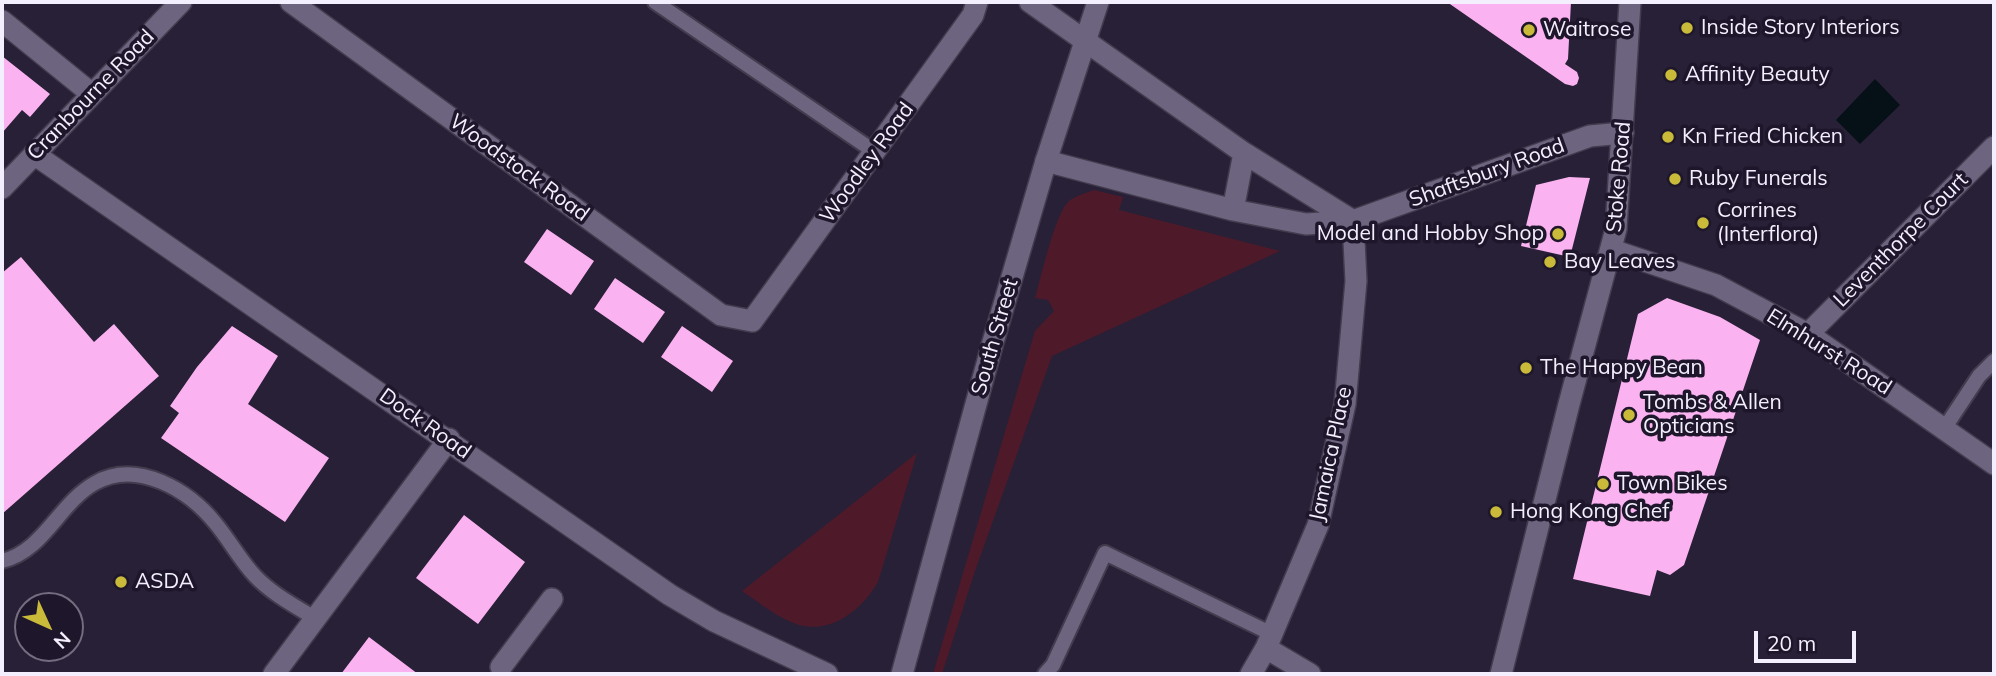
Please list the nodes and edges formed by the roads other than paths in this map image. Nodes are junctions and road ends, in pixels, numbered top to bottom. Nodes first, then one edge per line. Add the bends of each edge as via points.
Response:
1 (181, 2) edge
2 (292, 2) edge
3 (655, 2) edge
4 (977, 2) edge
5 (1030, 2) edge
6 (1098, 2) edge
7 (1630, 2) edge
8 (2, 21) edge
9 (1084, 39) junction
10 (92, 94) junction
11 (1623, 133) junction
12 (1994, 147) edge
13 (875, 152) junction
14 (1244, 153) junction
15 (34, 155) junction
16 (1046, 161) junction
17 (2, 188) edge
18 (1233, 210) junction
19 (1353, 221) junction
20 (1612, 250) junction
21 (752, 321) joint
22 (1808, 334) junction
23 (1994, 361) edge
24 (1944, 429) junction
25 (449, 439) junction
26 (1994, 464) edge
27 (2, 561) edge
28 (552, 599) dead end
29 (316, 619) junction
30 (1269, 641) junction
31 (502, 672) edge
32 (274, 674) edge
33 (827, 674) edge
34 (902, 674) edge
35 (1045, 674) edge
36 (1251, 674) edge
37 (1310, 674) edge
38 (1501, 674) edge

1 - 10 street, Cranbourne Road
2 - 21 street, Woodstock Road via 722,315
3 - 13 lane
4 - 13 street, Woodley Road via 973,15
5 - 9 street
6 - 9 street, South Street
7 - 11 street, Stoke Road
8 - 10 street
9 - 14 street
9 - 16 street, South Street
10 - 15 street, Cranbourne Road
11 - 19 street, Shaftsbury Road via 1590,136
11 - 20 street, Stoke Road via 1619,215
12 - 22 street, Leventhorpe Court
13 - 21 street, Woodley Road
14 - 18 street
14 - 19 street
15 - 17 street, Cranbourne Road
15 - 25 street, Dock Road
16 - 18 street, Shaftsbury Road
16 - 34 street, South Street
18 - 19 street, Shaftsbury Road via 1306,224
19 - 30 street, Jamaica Place via 1356,281 1345,404 1318,525
20 - 22 street, Elmhurst Road via 1716,285
20 - 38 street, Stoke Road
22 - 24 street, Elmhurst Road
23 - 24 lane
24 - 26 street, Elmhurst Road
25 - 29 street
25 - 33 street, Dock Road via 691,608
27 - 29 lane via 31,547 93,484 126,474 143,475 198,506 257,578
28 - 31 street
29 - 32 street
30 - 35 lane via 1105,553
30 - 36 street, Jamaica Place
30 - 37 street

